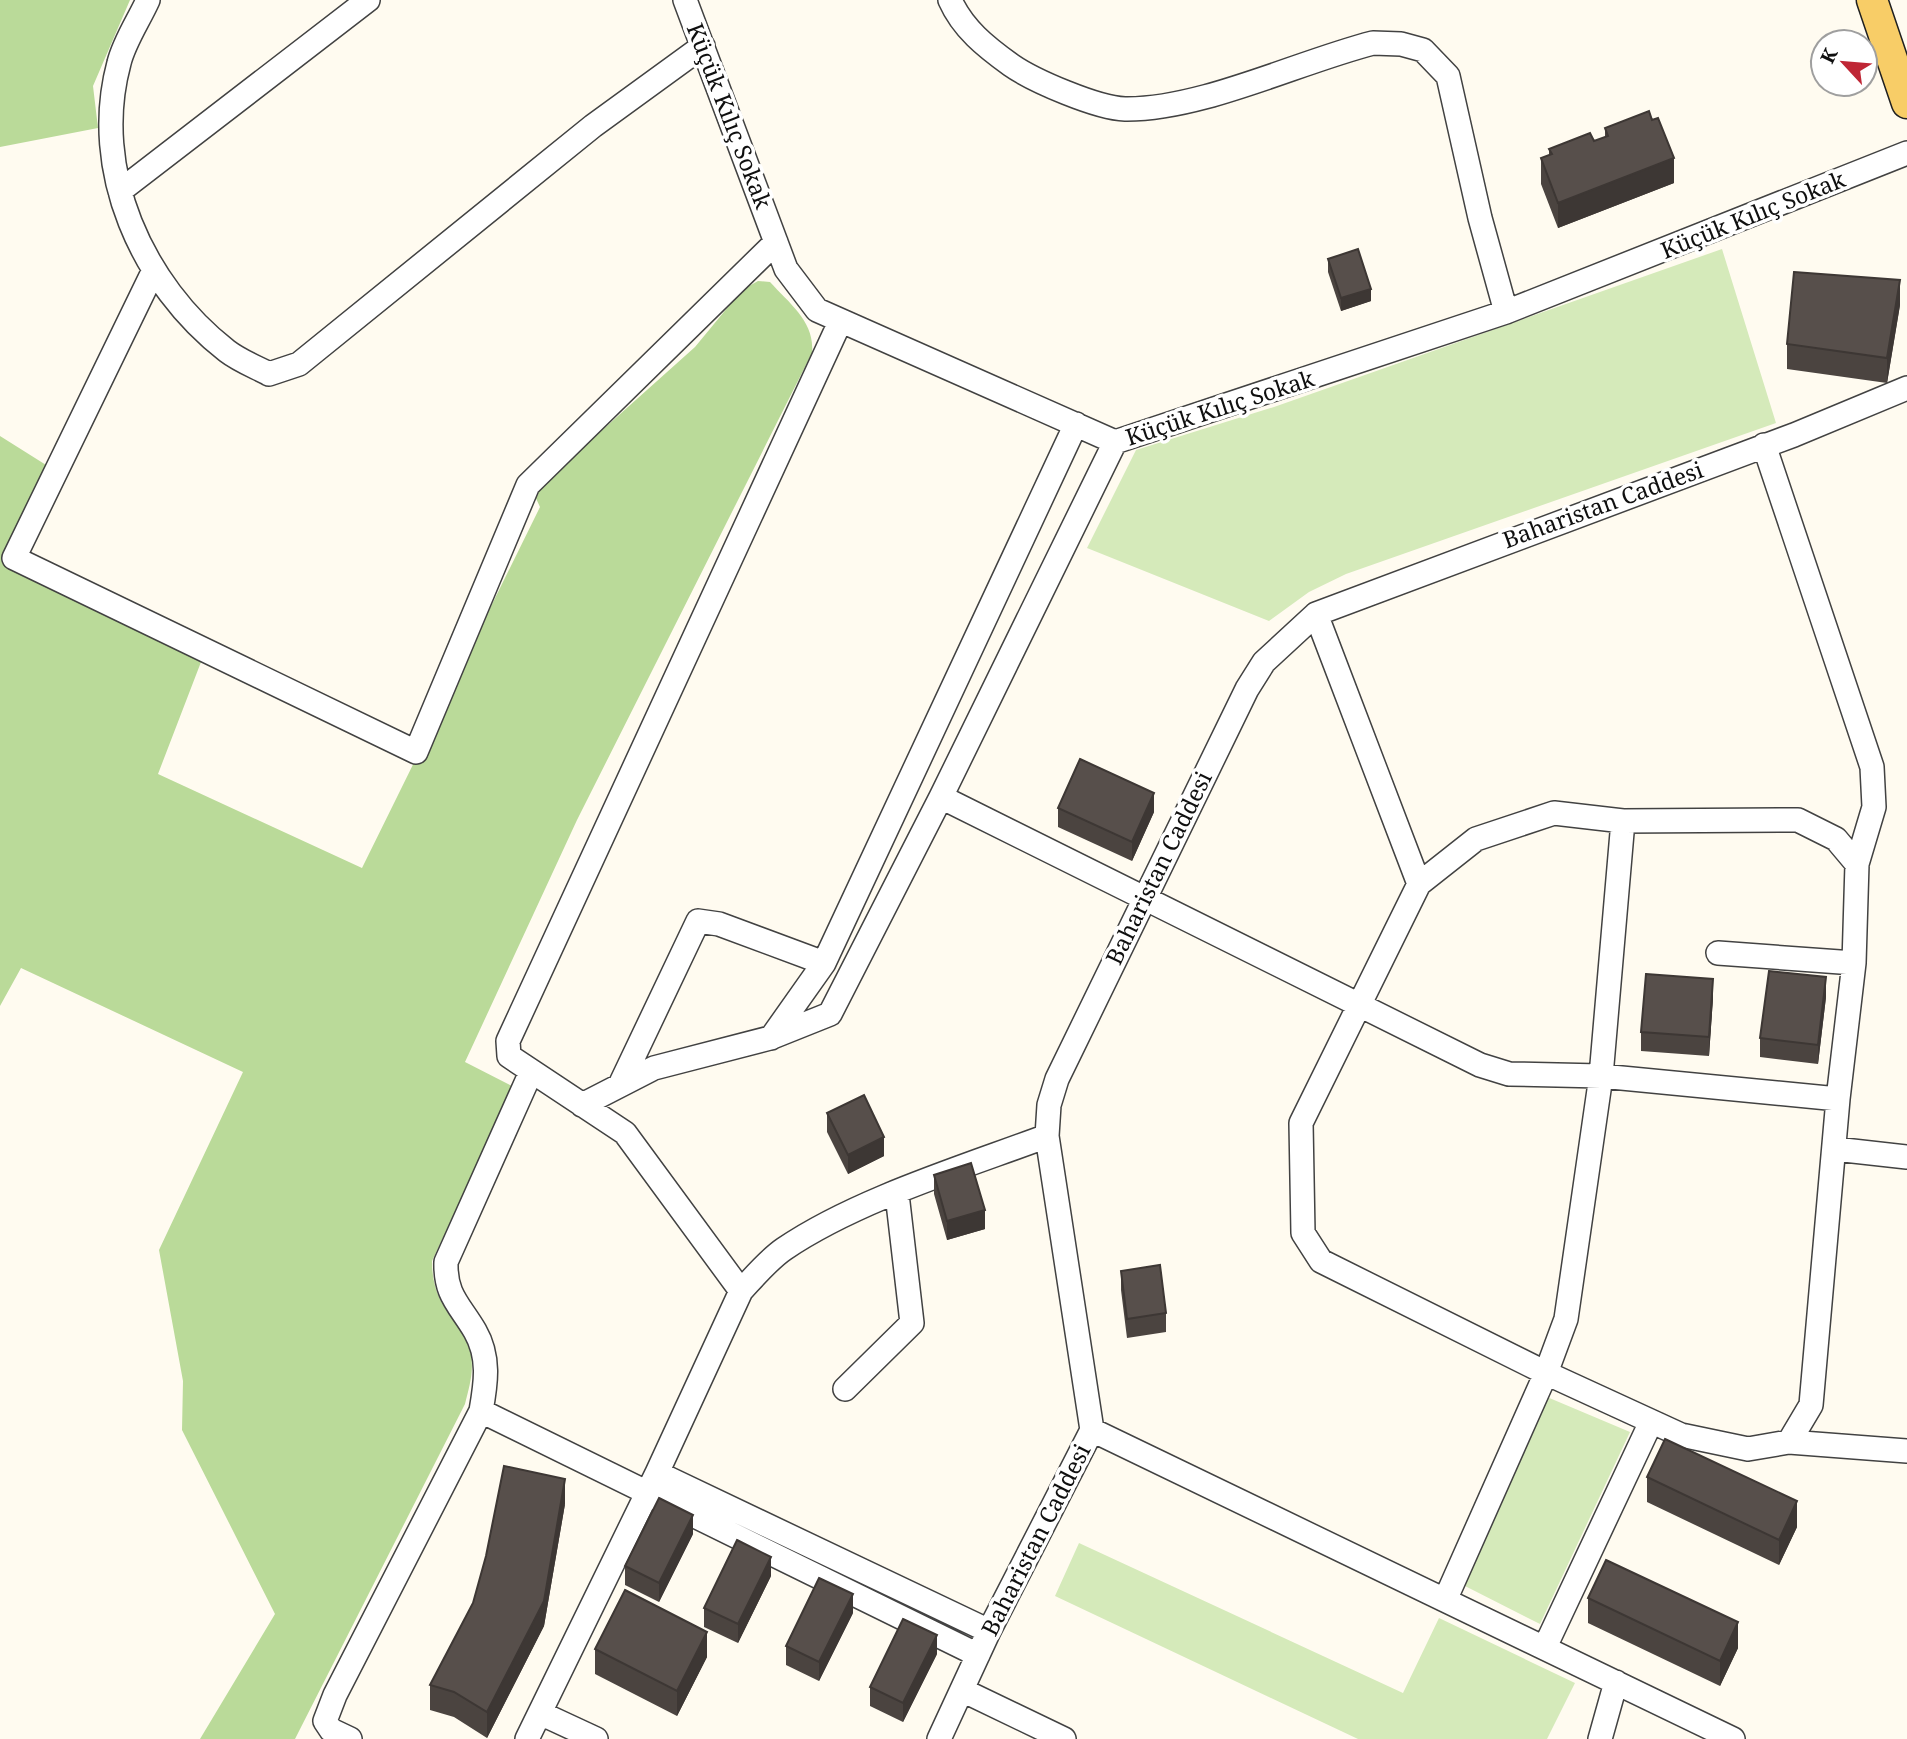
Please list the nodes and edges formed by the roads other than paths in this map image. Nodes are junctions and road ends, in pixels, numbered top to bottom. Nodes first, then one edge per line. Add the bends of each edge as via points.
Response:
1 (148, 0) edge
2 (368, 0) edge
3 (685, 0) edge
4 (950, 0) edge
5 (1872, 0) edge
6 (703, 46) junction
7 (1907, 103) edge
8 (1907, 153) edge
9 (120, 191) junction
10 (776, 242) junction
11 (154, 270) junction
12 (1506, 312) junction
13 (840, 322) junction
14 (1907, 388) edge
15 (1076, 424) junction
16 (1115, 442) junction
17 (1764, 445) junction
18 (1316, 614) junction
19 (941, 797) junction
20 (1623, 821) junction
21 (1857, 864) junction
22 (1419, 884) junction
23 (1146, 901) junction
24 (1718, 953) dead end
25 (1854, 962) junction
26 (824, 963) junction
27 (1360, 1006) junction
28 (770, 1038) junction
29 (531, 1072) junction
30 (1601, 1076) junction
31 (620, 1085) junction
32 (1838, 1099) junction
33 (582, 1105) junction
34 (1047, 1136) junction
35 (1835, 1149) junction
36 (1907, 1157) edge
37 (897, 1194) junction
38 (741, 1291) junction
39 (1546, 1373) junction
40 (845, 1389) dead end
41 (481, 1411) junction
42 (1651, 1422) junction
43 (1092, 1430) junction
44 (1790, 1442) junction
45 (1907, 1451) edge
46 (653, 1482) junction
47 (1446, 1598) junction
48 (989, 1631) junction
49 (1545, 1647) junction
50 (978, 1655) junction
51 (1615, 1682) junction
52 (962, 1690) junction
53 (540, 1713) junction
54 (350, 1739) edge
55 (527, 1739) edge
56 (596, 1739) edge
57 (939, 1739) edge
58 (1063, 1739) edge
59 (1600, 1739) edge
60 (1733, 1739) edge

1 - 9 street via 119,62 109,136
2 - 9 street
3 - 6 street, Küçük Kılıç Sokak
4 - 12 street via 959,20 1027,76 1123,109 1164,106 1373,43 1423,50 1448,76
5 - 7 main road
6 - 10 street, Küçük Kılıç Sokak
6 - 11 street via 593,126 299,364 270,374 229,353 187,314
8 - 12 street, Küçük Kılıç Sokak
9 - 11 street
10 - 11 street via 528,485 415,752 14,558
10 - 13 street, Küçük Kılıç Sokak via 786,269 817,310
12 - 16 street, Küçük Kılıç Sokak
13 - 15 street, Küçük Kılıç Sokak
13 - 29 street via 508,1041 509,1056
14 - 17 street, Baharistan Caddesi
15 - 16 street, Küçük Kılıç Sokak
15 - 26 street
16 - 19 street
17 - 18 street, Baharistan Caddesi
17 - 21 street via 1872,767 1874,807
18 - 22 street
18 - 23 street, Baharistan Caddesi via 1264,662 1247,689
19 - 23 street
19 - 28 street via 830,1014
20 - 21 street via 1798,820 1836,839
20 - 22 street via 1554,813 1476,839
20 - 30 street
21 - 25 street
22 - 27 street
23 - 27 street
23 - 34 street, Baharistan Caddesi via 1066,1056 1049,1105
24 - 25 street
25 - 32 street
26 - 28 street
26 - 31 street via 719,924 698,922
27 - 30 street via 1480,1065 1509,1074
27 - 39 street via 1301,1123 1303,1233 1321,1261
28 - 31 street via 654,1068
29 - 33 street
29 - 41 street via 446,1262 450,1294 476,1333 485,1362
30 - 32 street
30 - 39 street via 1566,1319
31 - 33 street
32 - 35 street
33 - 38 street via 625,1133
34 - 37 street
34 - 43 street, Baharistan Caddesi
35 - 36 street
35 - 44 street via 1811,1405
37 - 38 street via 781,1250
37 - 40 street via 912,1323
38 - 46 street
39 - 42 street
39 - 47 street
41 - 46 street
41 - 54 street via 332,1703 325,1721 331,1730
42 - 44 street via 1681,1435 1748,1449
42 - 49 street
43 - 47 street
43 - 48 street, Baharistan Caddesi
44 - 45 street
46 - 48 street
46 - 50 street
46 - 53 street
47 - 49 street
48 - 50 street, Baharistan Caddesi
49 - 51 street
50 - 52 street, Baharistan Caddesi
51 - 59 street
51 - 60 street
52 - 57 street, Baharistan Caddesi
52 - 58 street
53 - 55 street
53 - 56 street

